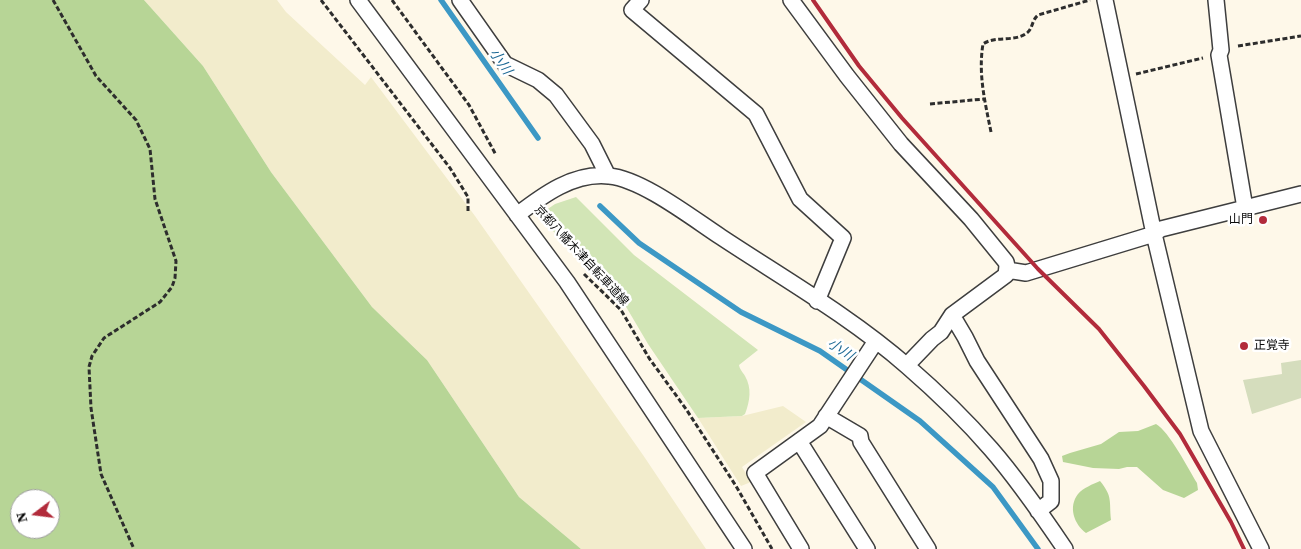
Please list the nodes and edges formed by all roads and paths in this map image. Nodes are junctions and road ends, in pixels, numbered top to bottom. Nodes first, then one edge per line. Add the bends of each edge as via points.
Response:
1 (53, 0) edge
2 (322, 0) edge
3 (358, 0) edge
4 (392, 0) edge
5 (460, 0) edge
6 (641, 0) edge
7 (791, 0) edge
8 (1090, 0) edge
9 (1104, 0) edge
10 (1216, 0) edge
11 (1301, 36) edge
12 (1220, 53) junction
13 (1121, 77) junction
14 (984, 99) junction
15 (930, 104) dead end
16 (991, 132) dead end
17 (501, 163) dead end
18 (608, 176) junction
19 (1301, 194) edge
20 (1244, 208) junction
21 (468, 212) dead end
22 (517, 214) junction
23 (1154, 234) junction
24 (578, 267) dead end
25 (1007, 270) junction
26 (817, 300) junction
27 (952, 315) junction
28 (876, 341) junction
29 (906, 366) junction
30 (826, 416) junction
31 (799, 441) junction
32 (1038, 511) junction
33 (134, 549) edge
34 (744, 549) edge
35 (772, 549) edge
36 (801, 549) edge
37 (867, 549) edge
38 (928, 549) edge
39 (1065, 549) edge
40 (1261, 549) edge

1 - 33 path via 96,76 136,120 150,149 155,199 176,261 175,278 166,295 104,338 97,346 89,367 91,408 101,474
2 - 21 path via 450,168 468,197
3 - 22 street
4 - 17 path via 469,105
5 - 18 street via 505,64 538,80 556,95 592,144
6 - 26 street via 632,10 756,114 800,199 843,238
7 - 25 street via 901,144 1004,259
8 - 14 path via 1038,15 1023,36 983,44
9 - 13 street
10 - 12 street
11 - 12 path via 1267,40
12 - 13 path
12 - 20 street
13 - 23 street
14 - 15 path
14 - 16 path
18 - 22 street via 566,183
18 - 26 street via 635,183 676,207
19 - 20 street
20 - 23 street via 1161,229
22 - 34 street via 567,282
23 - 25 street via 1026,273
23 - 40 street via 1201,431
24 - 35 path, 京都八幡木津自転車道線 via 621,310 649,358 736,486
25 - 27 street via 1002,278
26 - 28 street
27 - 29 street via 941,332
27 - 32 street via 977,361 1041,458 1052,489 1051,501
28 - 29 street
28 - 30 street
29 - 32 street via 991,449
30 - 31 street via 820,426
30 - 38 street via 860,436
31 - 36 street via 755,473
31 - 37 street
32 - 39 street

